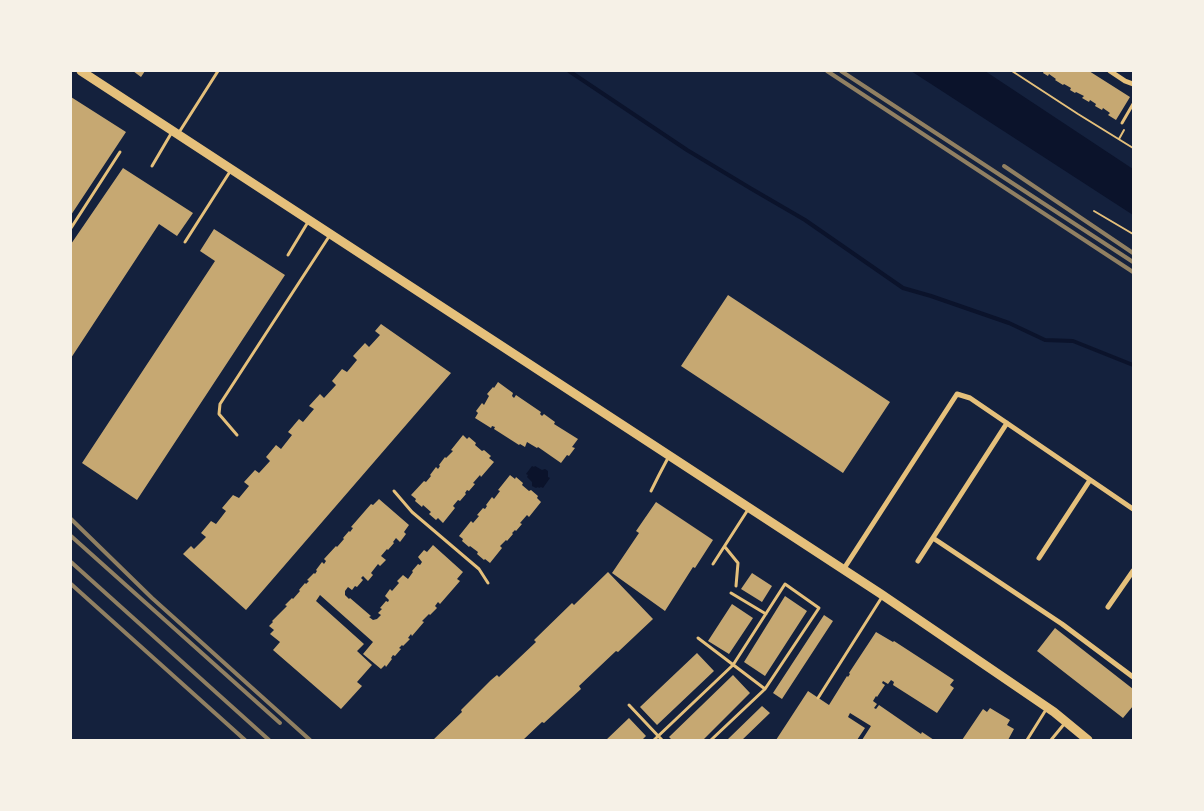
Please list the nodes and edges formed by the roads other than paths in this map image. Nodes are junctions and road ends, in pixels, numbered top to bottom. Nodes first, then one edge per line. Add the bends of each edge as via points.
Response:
1 (81, 71) edge
2 (218, 71) edge
3 (1110, 71) edge
4 (1133, 84) edge
5 (1133, 104) edge
6 (1122, 122) dead end
7 (175, 133) junction
8 (120, 152) dead end
9 (152, 166) dead end
10 (231, 170) junction
11 (310, 220) junction
12 (71, 228) edge
13 (331, 234) junction
14 (184, 242) dead end
15 (288, 255) dead end
16 (1007, 423) junction
17 (236, 435) dead end
18 (670, 456) junction
19 (1090, 480) junction
20 (394, 491) dead end
21 (651, 491) dead end
22 (750, 508) junction
23 (1133, 508) edge
24 (933, 538) junction
25 (725, 547) junction
26 (1039, 558) dead end
27 (918, 561) dead end
28 (713, 564) dead end
29 (843, 570) junction
30 (1133, 571) edge
31 (488, 583) dead end
32 (736, 586) dead end
33 (731, 593) dead end
34 (883, 595) junction
35 (1108, 607) dead end
36 (766, 614) junction
37 (698, 638) dead end
38 (733, 665) junction
39 (1133, 677) edge
40 (765, 689) junction
41 (818, 698) dead end
42 (629, 705) dead end
43 (1048, 708) junction
44 (1066, 722) junction
45 (658, 736) junction
46 (654, 740) edge
47 (662, 740) edge
48 (711, 740) edge
49 (1027, 740) edge
50 (1051, 740) edge
51 (1088, 740) edge

1 - 7 main road
2 - 7 lane
3 - 4 street
5 - 6 lane
7 - 9 lane
7 - 10 main road
8 - 12 lane
10 - 11 main road
10 - 14 lane
11 - 13 main road
11 - 15 lane
13 - 17 lane via 220,404 218,414
13 - 18 main road
16 - 19 street
16 - 24 street
16 - 29 street via 970,398 957,394
18 - 21 lane
18 - 22 main road
19 - 23 street
19 - 26 street
20 - 31 lane via 412,512 478,569
22 - 25 lane
22 - 29 main road
24 - 27 street
24 - 39 street via 1062,624
25 - 28 lane
25 - 32 lane via 738,564
29 - 34 main road
30 - 35 street
33 - 36 lane
34 - 41 lane
34 - 43 main road
36 - 38 lane
36 - 40 lane via 785,584 819,608
37 - 38 lane
38 - 40 lane
38 - 45 lane
40 - 48 lane
42 - 45 lane
43 - 44 main road
43 - 49 lane
44 - 50 lane
44 - 51 main road
45 - 46 lane
45 - 47 lane

